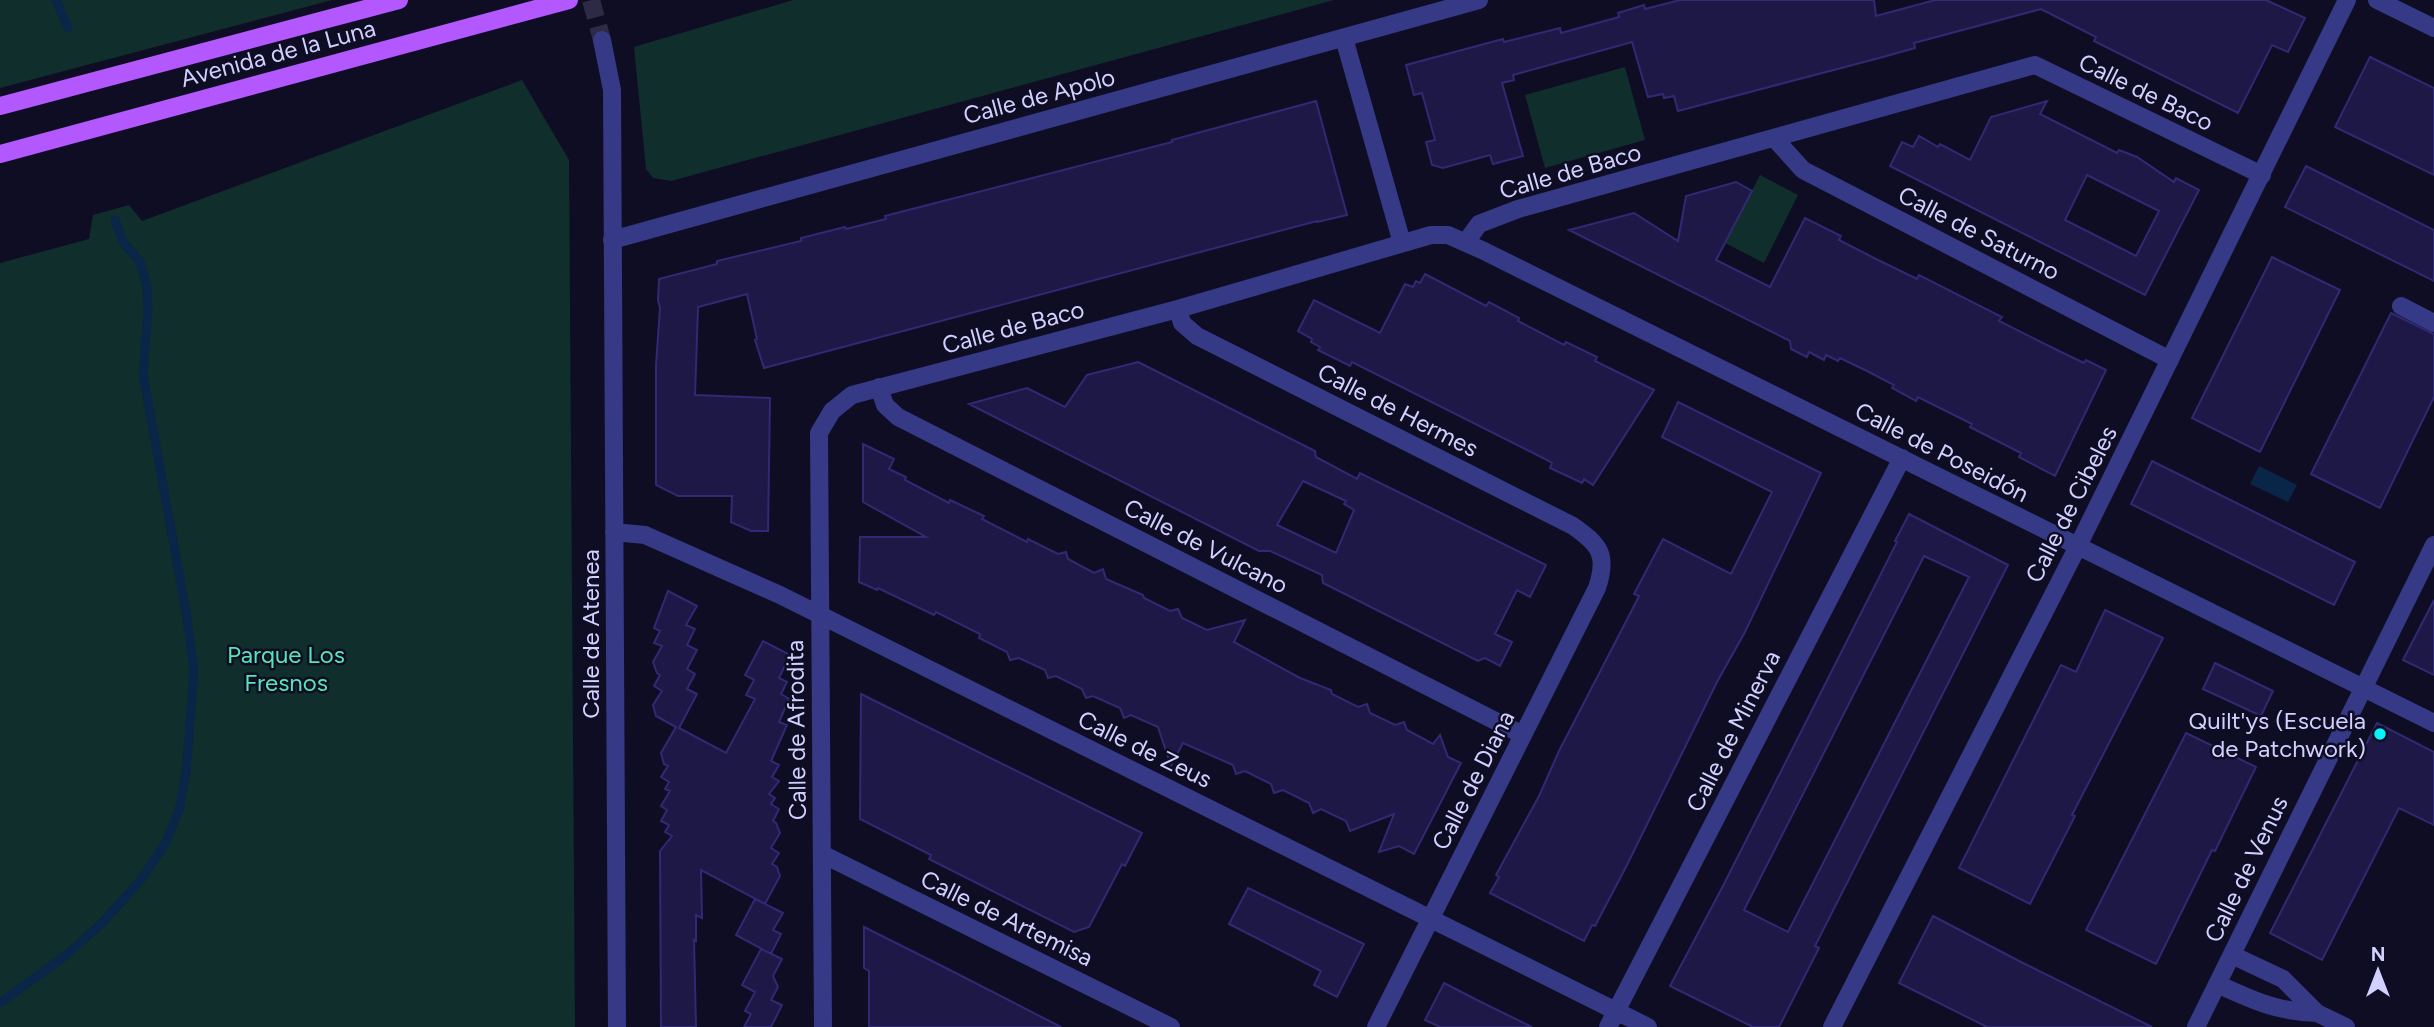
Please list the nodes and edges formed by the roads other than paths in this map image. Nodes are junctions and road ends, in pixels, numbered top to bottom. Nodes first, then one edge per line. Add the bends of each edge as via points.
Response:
1 (399, 0) edge
2 (569, 0) edge
3 (1479, 0) edge
4 (2347, 0) edge
5 (2376, 0) edge
6 (2434, 28) edge
7 (1344, 38) junction
8 (602, 40) tunnel mouth
9 (0, 106) edge
10 (1775, 139) junction
11 (0, 154) edge
12 (2262, 175) junction
13 (612, 240) junction
14 (1466, 242) junction
15 (1402, 243) junction
16 (2401, 306) dead end
17 (1178, 309) junction
18 (2434, 323) edge
19 (2170, 360) junction
20 (878, 387) junction
21 (819, 433) joint
22 (1902, 458) junction
23 (614, 532) junction
24 (2434, 545) edge
25 (2078, 546) junction
26 (1601, 552) joint
27 (819, 615) junction
28 (2363, 689) junction
29 (2434, 723) edge
30 (1523, 735) junction
31 (822, 854) junction
32 (1430, 917) junction
33 (2232, 955) junction
34 (2217, 984) junction
35 (2317, 1013) junction
36 (1612, 1019) edge
37 (617, 1027) edge
38 (823, 1027) edge
39 (1171, 1027) edge
40 (1376, 1027) edge
41 (1648, 1027) edge
42 (1832, 1027) edge
43 (2196, 1027) edge
44 (2346, 1027) edge

1 - 9 main road, Avenida de la Luna
2 - 11 main road, Avenida de la Luna
3 - 7 street, Calle de Apolo
4 - 12 street, Calle de Cibeles
5 - 6 street
7 - 13 street, Calle de Apolo
7 - 15 street
8 - 13 street, Calle de Atenea via 612,90
10 - 12 street, Calle de Baco via 2035,65
10 - 14 street, Calle de Baco via 1518,209 1479,224
10 - 19 street, Calle de Saturno via 1803,170
12 - 19 street, Calle de Cibeles
13 - 23 street, Calle de Atenea
14 - 15 street, Calle de Baco via 1431,235
14 - 22 street, Calle de Poseidón
15 - 17 street, Calle de Baco
16 - 18 street
17 - 20 street, Calle de Baco
17 - 26 street, Calle de Hermes via 1182,323 1197,336 1573,526
19 - 25 street, Calle de Cibeles
20 - 21 street, Calle de Baco via 852,395 832,411
20 - 30 street, Calle de Vulcano via 885,405 898,417
21 - 27 street, Calle de Afrodita
22 - 25 street, Calle de Poseidón
22 - 36 street, Calle de Minerva
23 - 27 street, Calle de Zeus via 645,534
23 - 37 street, Calle de Atenea
24 - 28 street, Calle de Venus
25 - 28 street, Calle de Poseidón
25 - 42 street, Calle de Cibeles
26 - 30 street, Calle de Diana via 1603,570 1597,588
27 - 31 street, Calle de Afrodita
27 - 32 street, Calle de Zeus
28 - 29 street, Calle de Poseidón
28 - 33 street, Calle de Venus
30 - 32 street, Calle de Diana
31 - 38 street, Calle de Afrodita
31 - 39 street, Calle de Artemisa
32 - 36 street, Calle de Zeus
32 - 40 street, Calle de Diana
33 - 34 street, Calle de Venus
33 - 35 street via 2283,979
34 - 35 street via 2288,1012
34 - 43 street, Calle de Venus
35 - 44 street
36 - 41 street, Calle de Zeus

